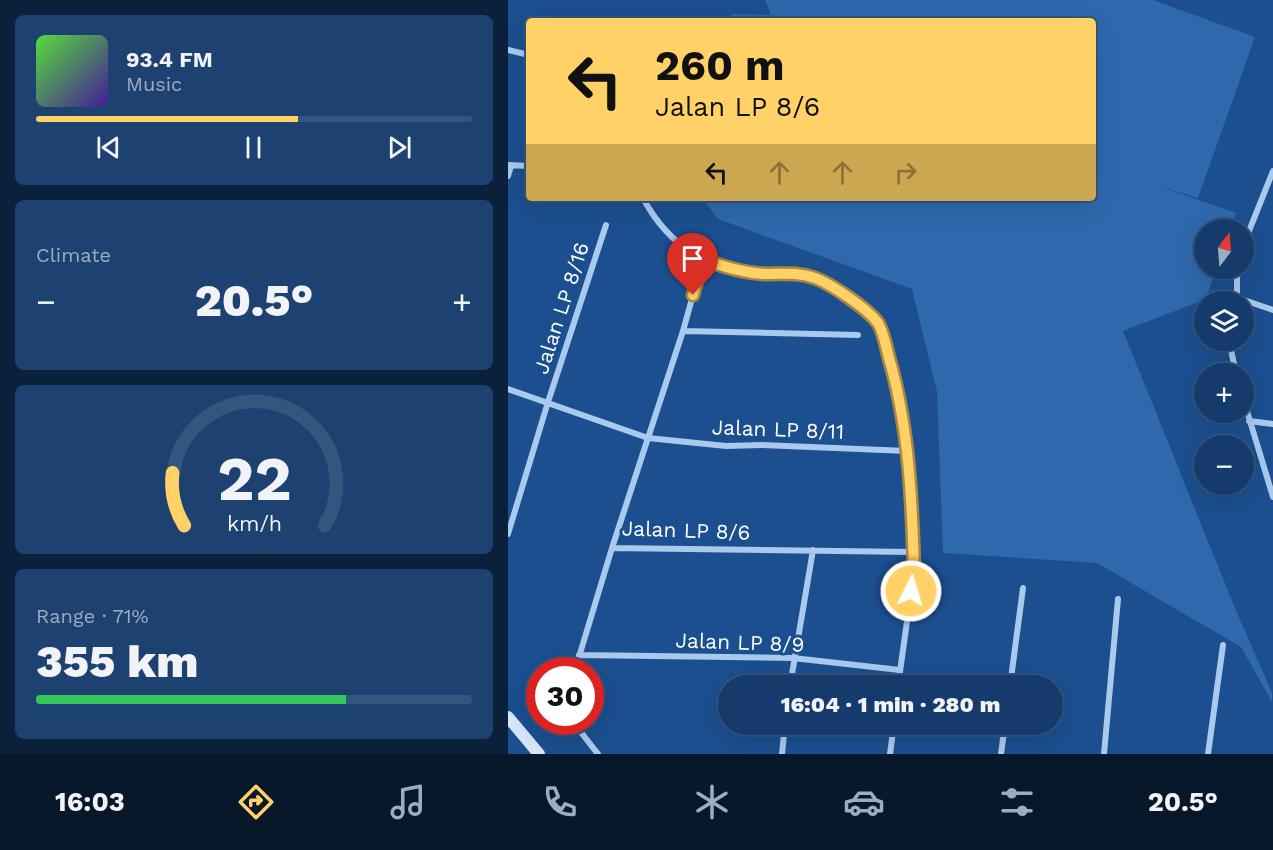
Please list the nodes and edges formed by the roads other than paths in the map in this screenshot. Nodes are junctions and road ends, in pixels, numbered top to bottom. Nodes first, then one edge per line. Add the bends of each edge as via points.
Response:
1 (508, 50) edge
2 (526, 54) edge
3 (510, 166) edge
4 (526, 166) edge
5 (1273, 171) edge
6 (508, 176) edge
7 (645, 201) edge
8 (1254, 219) edge
9 (606, 225) dead end
10 (703, 259) junction
11 (1254, 305) edge
12 (1273, 310) edge
13 (683, 332) junction
14 (858, 335) dead end
15 (508, 389) edge
16 (548, 402) junction
17 (1254, 422) edge
18 (1250, 423) edge
19 (1273, 424) edge
20 (649, 438) junction
21 (907, 451) junction
22 (1273, 497) edge
23 (508, 534) edge
24 (612, 548) junction
25 (813, 550) junction
26 (913, 552) junction
27 (1023, 588) dead end
28 (1118, 599) dead end
29 (1223, 645) dead end
30 (579, 655) joint
31 (793, 658) junction
32 (900, 670) junction
33 (791, 675) edge
34 (899, 675) edge
35 (1011, 675) edge
36 (508, 718) edge
37 (582, 735) edge
38 (784, 735) edge
39 (893, 735) edge
40 (1004, 735) edge
41 (530, 754) edge
42 (539, 754) edge
43 (598, 754) edge
44 (781, 754) edge
45 (890, 754) edge
46 (1001, 754) edge
47 (1104, 754) edge
48 (1208, 754) edge

1 - 2 street
3 - 4 street
3 - 6 street
5 - 8 street
7 - 10 street via 672,238
9 - 16 street, Jalan LP 8/16
10 - 13 street, Jalan LP 8/6
10 - 21 street via 742,271 817,278 866,311 878,323 891,364
11 - 12 street
13 - 14 street
13 - 20 street, Jalan LP 8/6
15 - 16 street, Jalan LP 8/11
16 - 20 street, Jalan LP 8/11
16 - 23 street, Jalan LP 8/16
17 - 19 street
18 - 22 street
20 - 21 street, Jalan LP 8/11 via 726,446
20 - 24 street, Jalan LP 8/6
21 - 26 street
24 - 25 street, Jalan LP 8/6
24 - 30 street
25 - 26 street, Jalan LP 8/6
25 - 31 street
26 - 32 street via 914,571
27 - 35 street
28 - 47 street
29 - 48 street
30 - 31 street, Jalan LP 8/9
31 - 32 street, Jalan LP 8/9
31 - 33 street
32 - 34 street
36 - 41 main road
36 - 42 main road
37 - 43 street
38 - 44 street
39 - 45 street
40 - 46 street

